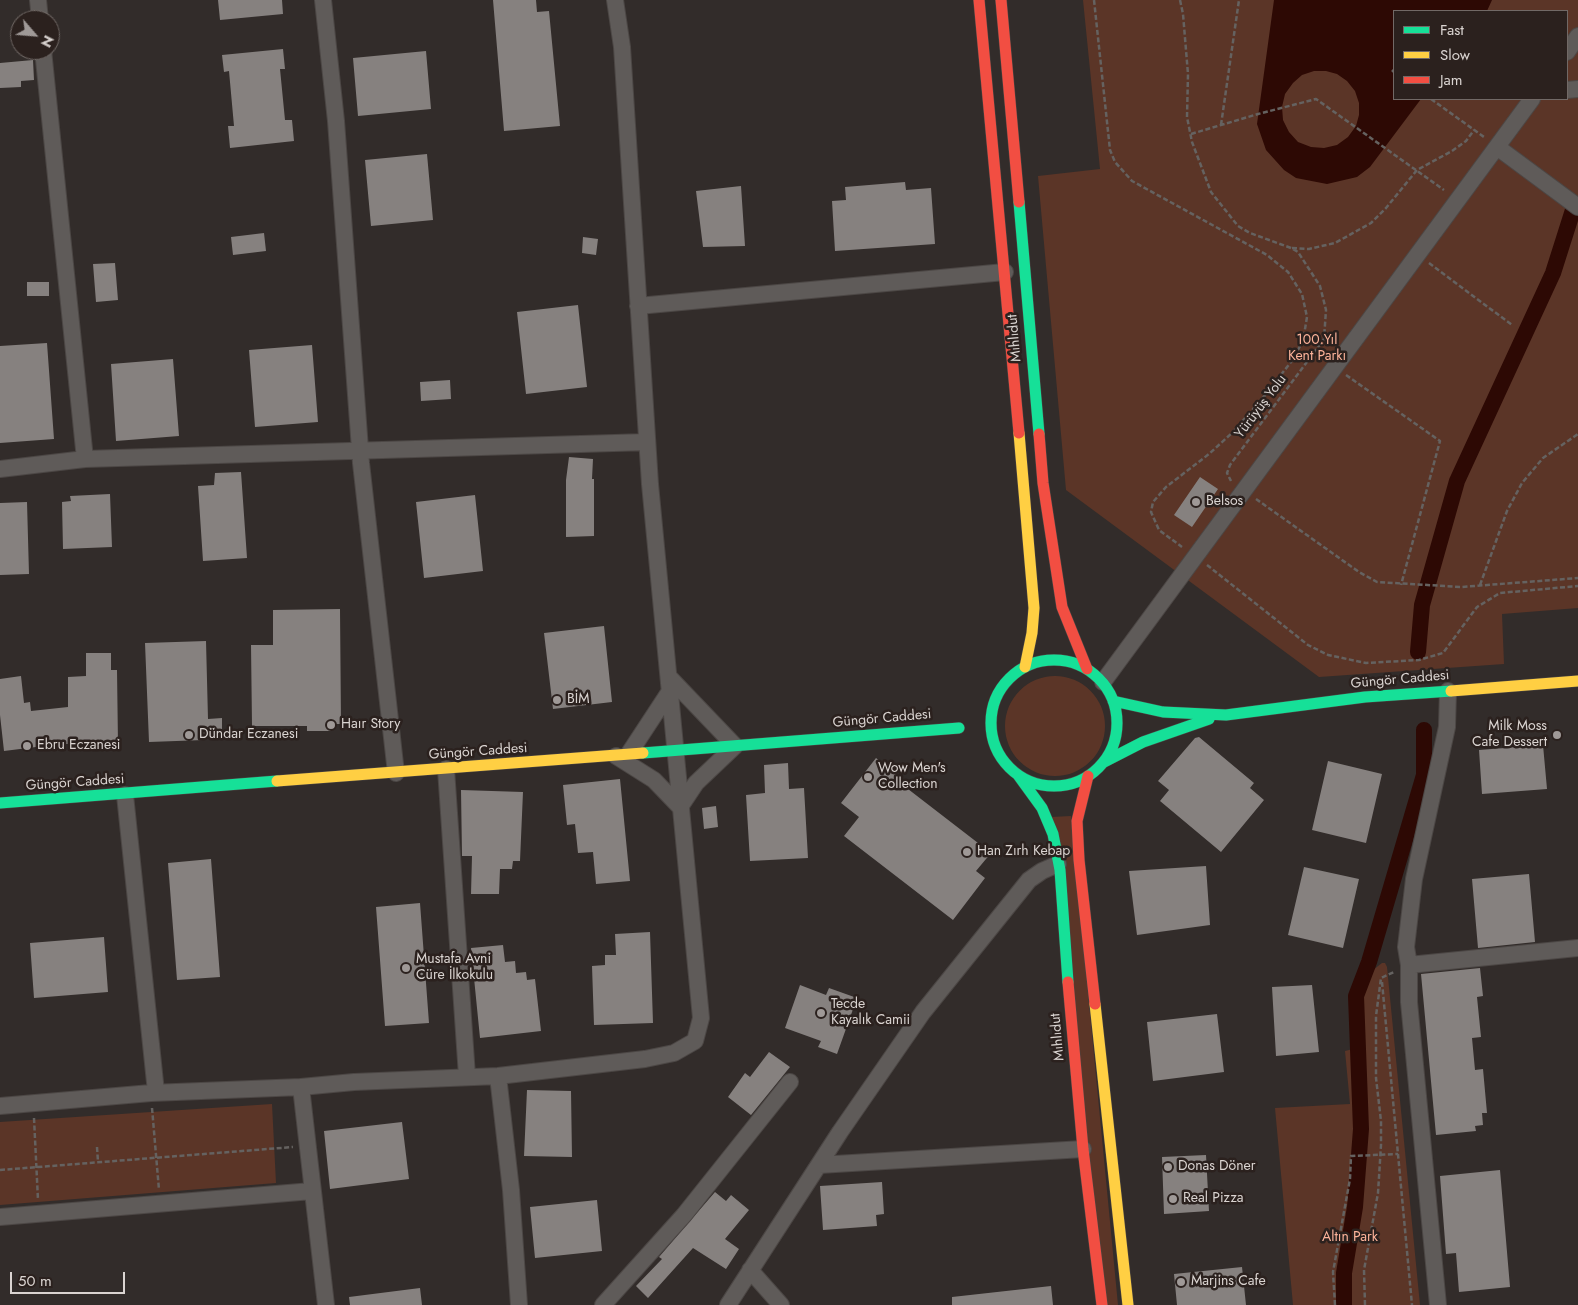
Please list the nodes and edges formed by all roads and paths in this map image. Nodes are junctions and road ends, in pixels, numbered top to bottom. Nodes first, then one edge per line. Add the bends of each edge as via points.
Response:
1 (323, 0) edge
2 (615, 0) edge
3 (979, 0) edge
4 (1001, 0) edge
5 (1094, 0) edge
6 (1180, 0) edge
7 (1239, 0) edge
8 (1578, 36) edge
9 (1568, 51) edge
10 (44, 60) edge
11 (1432, 100) edge
12 (1531, 100) edge
13 (1221, 125) junction
14 (1474, 130) junction
15 (1191, 134) junction
16 (1497, 146) junction
17 (1417, 170) junction
18 (1458, 200) junction
19 (1573, 203) edge
20 (1291, 248) junction
21 (1417, 255) junction
22 (1005, 272) junction
23 (638, 306) junction
24 (1512, 325) dead end
25 (1335, 367) junction
26 (1578, 434) edge
27 (647, 442) junction
28 (361, 452) junction
29 (85, 459) junction
30 (0, 469) edge
31 (1244, 491) junction
32 (1196, 556) junction
33 (1578, 578) edge
34 (1401, 585) junction
35 (1480, 586) junction
36 (1578, 586) edge
37 (1025, 667) junction
38 (1087, 669) junction
39 (1578, 681) edge
40 (1103, 682) junction
41 (669, 684) junction
42 (1448, 691) junction
43 (996, 698) junction
44 (1114, 701) junction
45 (983, 709) dead end
46 (1226, 715) junction
47 (970, 719) dead end
48 (959, 728) junction
49 (970, 735) dead end
50 (985, 744) dead end
51 (735, 746) junction
52 (676, 751) junction
53 (1000, 754) junction
54 (622, 756) junction
55 (1104, 762) junction
56 (446, 770) junction
57 (396, 773) junction
58 (1018, 775) junction
59 (1088, 776) junction
60 (125, 795) junction
61 (0, 803) edge
62 (680, 808) junction
63 (1058, 864) junction
64 (1578, 948) edge
65 (1409, 965) junction
66 (1381, 978) junction
67 (466, 1076) junction
68 (498, 1076) junction
69 (790, 1082) dead end
70 (301, 1087) junction
71 (153, 1092) junction
72 (33, 1103) junction
73 (0, 1106) edge
74 (308, 1146) junction
75 (97, 1147) dead end
76 (1083, 1149) junction
77 (1398, 1154) junction
78 (1380, 1155) junction
79 (156, 1158) junction
80 (98, 1162) junction
81 (818, 1165) junction
82 (37, 1167) junction
83 (0, 1170) edge
84 (312, 1191) junction
85 (160, 1204) junction
86 (39, 1214) junction
87 (0, 1217) edge
88 (750, 1270) junction
89 (326, 1305) edge
90 (519, 1305) edge
91 (603, 1305) edge
92 (728, 1305) edge
93 (781, 1305) edge
94 (1102, 1305) edge
95 (1128, 1305) edge
96 (1334, 1305) edge
97 (1365, 1305) edge
98 (1412, 1305) edge
99 (1438, 1305) edge

1 - 28 street via 336,121
2 - 23 street via 622,47
3 - 22 main road, Mıhlıdut
4 - 38 main road, Mıhlıdut via 1043,483 1062,608
5 - 32 path via 1110,150 1115,162 1132,182 1267,255 1288,272 1302,294 1307,317 1303,341 1262,399 1233,432 1166,486 1153,502 1151,512 1159,530
6 - 15 path, Yürüyüş Yolu via 1188,74 1187,117
7 - 13 path
8 - 9 street
10 - 29 street
11 - 14 path
12 - 16 street
13 - 15 path
13 - 17 path via 1316,99
14 - 16 path
14 - 17 path via 1452,151
15 - 20 path, Yürüyüş Yolu via 1204,176 1223,210 1250,233
16 - 18 street
16 - 19 street
17 - 18 path
17 - 20 path via 1386,208 1358,231 1335,243
18 - 21 street
20 - 31 path, Yürüyüş Yolu via 1308,266 1320,286 1326,310 1324,339 1230,465 1228,479
21 - 24 path
21 - 25 street
22 - 23 street
22 - 37 main road, Mıhlıdut via 1034,608
23 - 27 street
25 - 31 street
25 - 34 path via 1440,441
26 - 35 path via 1542,458 1522,483 1507,511
27 - 28 street
27 - 41 street
28 - 29 street
28 - 57 street
29 - 30 street
31 - 32 street
31 - 34 path, Yürüyüş Yolu via 1359,572 1377,582
32 - 36 path via 1308,645 1328,656 1366,663 1419,660 1443,652 1477,606 1500,593
32 - 40 street
33 - 35 path, Yürüyüş Yolu
34 - 35 path, Yürüyüş Yolu
37 - 38 main road via 1045,660 1067,661
37 - 43 main road via 1008,680
38 - 40 main road
39 - 42 main road, Güngör Caddesi
40 - 44 main road
41 - 51 street
41 - 52 street
41 - 54 street
42 - 46 main road, Güngör Caddesi
42 - 65 street via 1447,727 1414,879 1406,947
43 - 45 main road
43 - 53 main road via 991,719 993,741
44 - 46 main road via 1163,712
44 - 55 main road via 1116,733
46 - 55 main road via 1143,742
47 - 48 main road
48 - 49 main road
48 - 51 main road, Güngör Caddesi
50 - 53 main road
51 - 52 main road, Güngör Caddesi
51 - 62 street via 696,783
52 - 54 main road, Güngör Caddesi
52 - 62 street
53 - 58 main road
54 - 56 main road, Güngör Caddesi
54 - 62 street via 654,780
55 - 59 main road
56 - 57 main road, Güngör Caddesi
56 - 67 street
57 - 60 main road, Güngör Caddesi
58 - 59 main road via 1048,786 1069,784
58 - 63 main road, Mıhlıdut via 1042,808 1053,834
59 - 95 main road via 1077,821
60 - 61 main road, Güngör Caddesi
60 - 71 street
62 - 68 street via 701,1018 695,1041 674,1053 646,1059
63 - 76 main road, Mıhlıdut
63 - 81 street via 1029,880 923,1012
64 - 65 street
65 - 66 path
65 - 99 street via 1409,1002
66 - 77 path
66 - 78 path via 1375,1045 1381,1121
67 - 68 street
67 - 70 street
68 - 90 street via 511,1190
69 - 91 street via 684,1215
70 - 71 street
70 - 74 street
71 - 72 street
71 - 79 path
72 - 73 street
72 - 82 path
74 - 79 path
74 - 84 street
75 - 80 path
76 - 81 street
76 - 94 main road, Mıhlıdut
77 - 78 path
77 - 98 path
78 - 96 path via 1351,1156 1350,1179 1333,1272
78 - 97 path via 1378,1193 1364,1270
79 - 80 path
79 - 85 path
80 - 82 path
81 - 88 street
82 - 83 path
82 - 86 path
84 - 85 street
84 - 89 street
85 - 86 street
86 - 87 street
88 - 92 street
88 - 93 street

